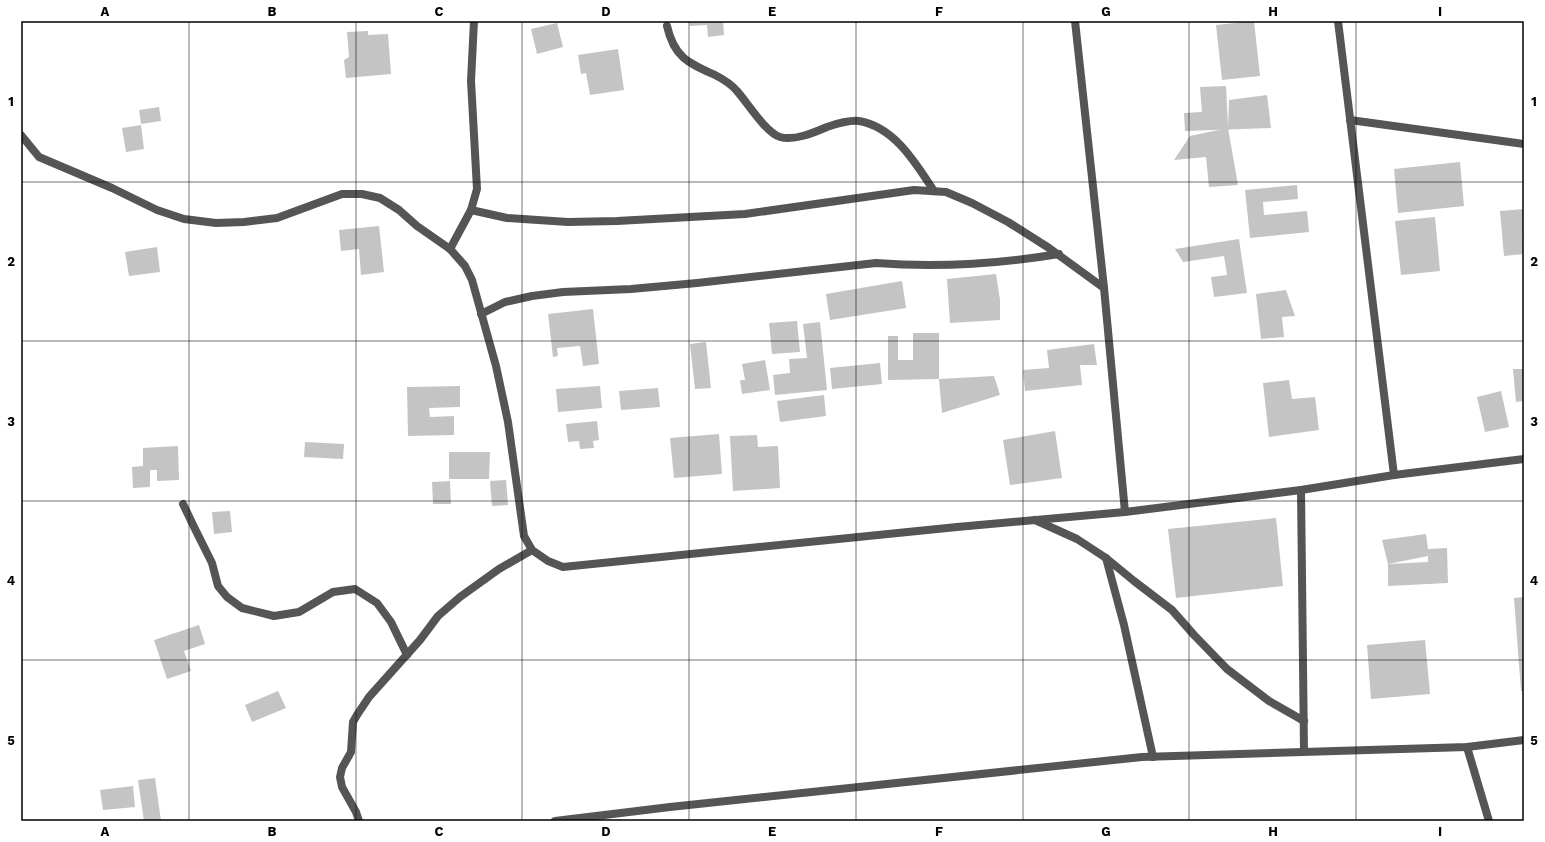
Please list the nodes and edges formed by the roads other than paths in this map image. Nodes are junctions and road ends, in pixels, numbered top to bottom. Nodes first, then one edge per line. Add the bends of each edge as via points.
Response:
1 (474, 21) edge
2 (1075, 21) edge
3 (1338, 21) edge
4 (667, 26) dead end
5 (1350, 120) junction
6 (21, 136) edge
7 (1524, 144) edge
8 (934, 191) junction
9 (471, 210) junction
10 (450, 249) junction
11 (1059, 254) junction
12 (1104, 288) junction
13 (481, 314) junction
14 (1524, 459) edge
15 (1394, 475) junction
16 (1301, 490) junction
17 (183, 504) dead end
18 (1125, 512) junction
19 (1034, 520) junction
20 (532, 550) junction
21 (1106, 558) junction
22 (407, 655) junction
23 (1304, 721) junction
24 (1524, 740) edge
25 (1467, 747) junction
26 (1304, 751) junction
27 (1153, 757) junction
28 (359, 821) edge
29 (555, 821) edge
30 (1489, 821) edge

1 - 9 street via 471,81 477,189
2 - 12 street
3 - 5 street
4 - 8 street via 670,40 680,55 736,89 773,134 793,137 852,121 877,127 896,140 918,166
5 - 7 street
5 - 15 street
6 - 10 street via 39,157 157,210 184,219 216,223 277,218 342,194 362,194 380,198
8 - 9 street via 895,192 745,214 617,221 568,222 507,218
8 - 11 street via 946,192 978,206
9 - 10 street
10 - 13 street via 465,266 472,280
11 - 12 street
11 - 13 street via 980,264 876,263 697,283 563,292 505,302
12 - 18 street
13 - 20 street via 508,422 524,536
14 - 15 street
15 - 16 street
16 - 18 street
16 - 23 street
17 - 22 street via 212,563 218,586 227,597 242,608 274,616 299,612 333,592 355,589 377,603 391,622
18 - 19 street
19 - 20 street via 563,567
19 - 21 street via 1077,539
20 - 22 street via 498,569 460,597 438,616
21 - 23 street via 1172,610 1228,669 1269,701
21 - 27 street via 1124,625
22 - 28 street via 369,697 353,722 351,752 340,777 342,787
23 - 26 street
24 - 25 street
25 - 26 street
25 - 30 street
26 - 27 street
27 - 29 street

